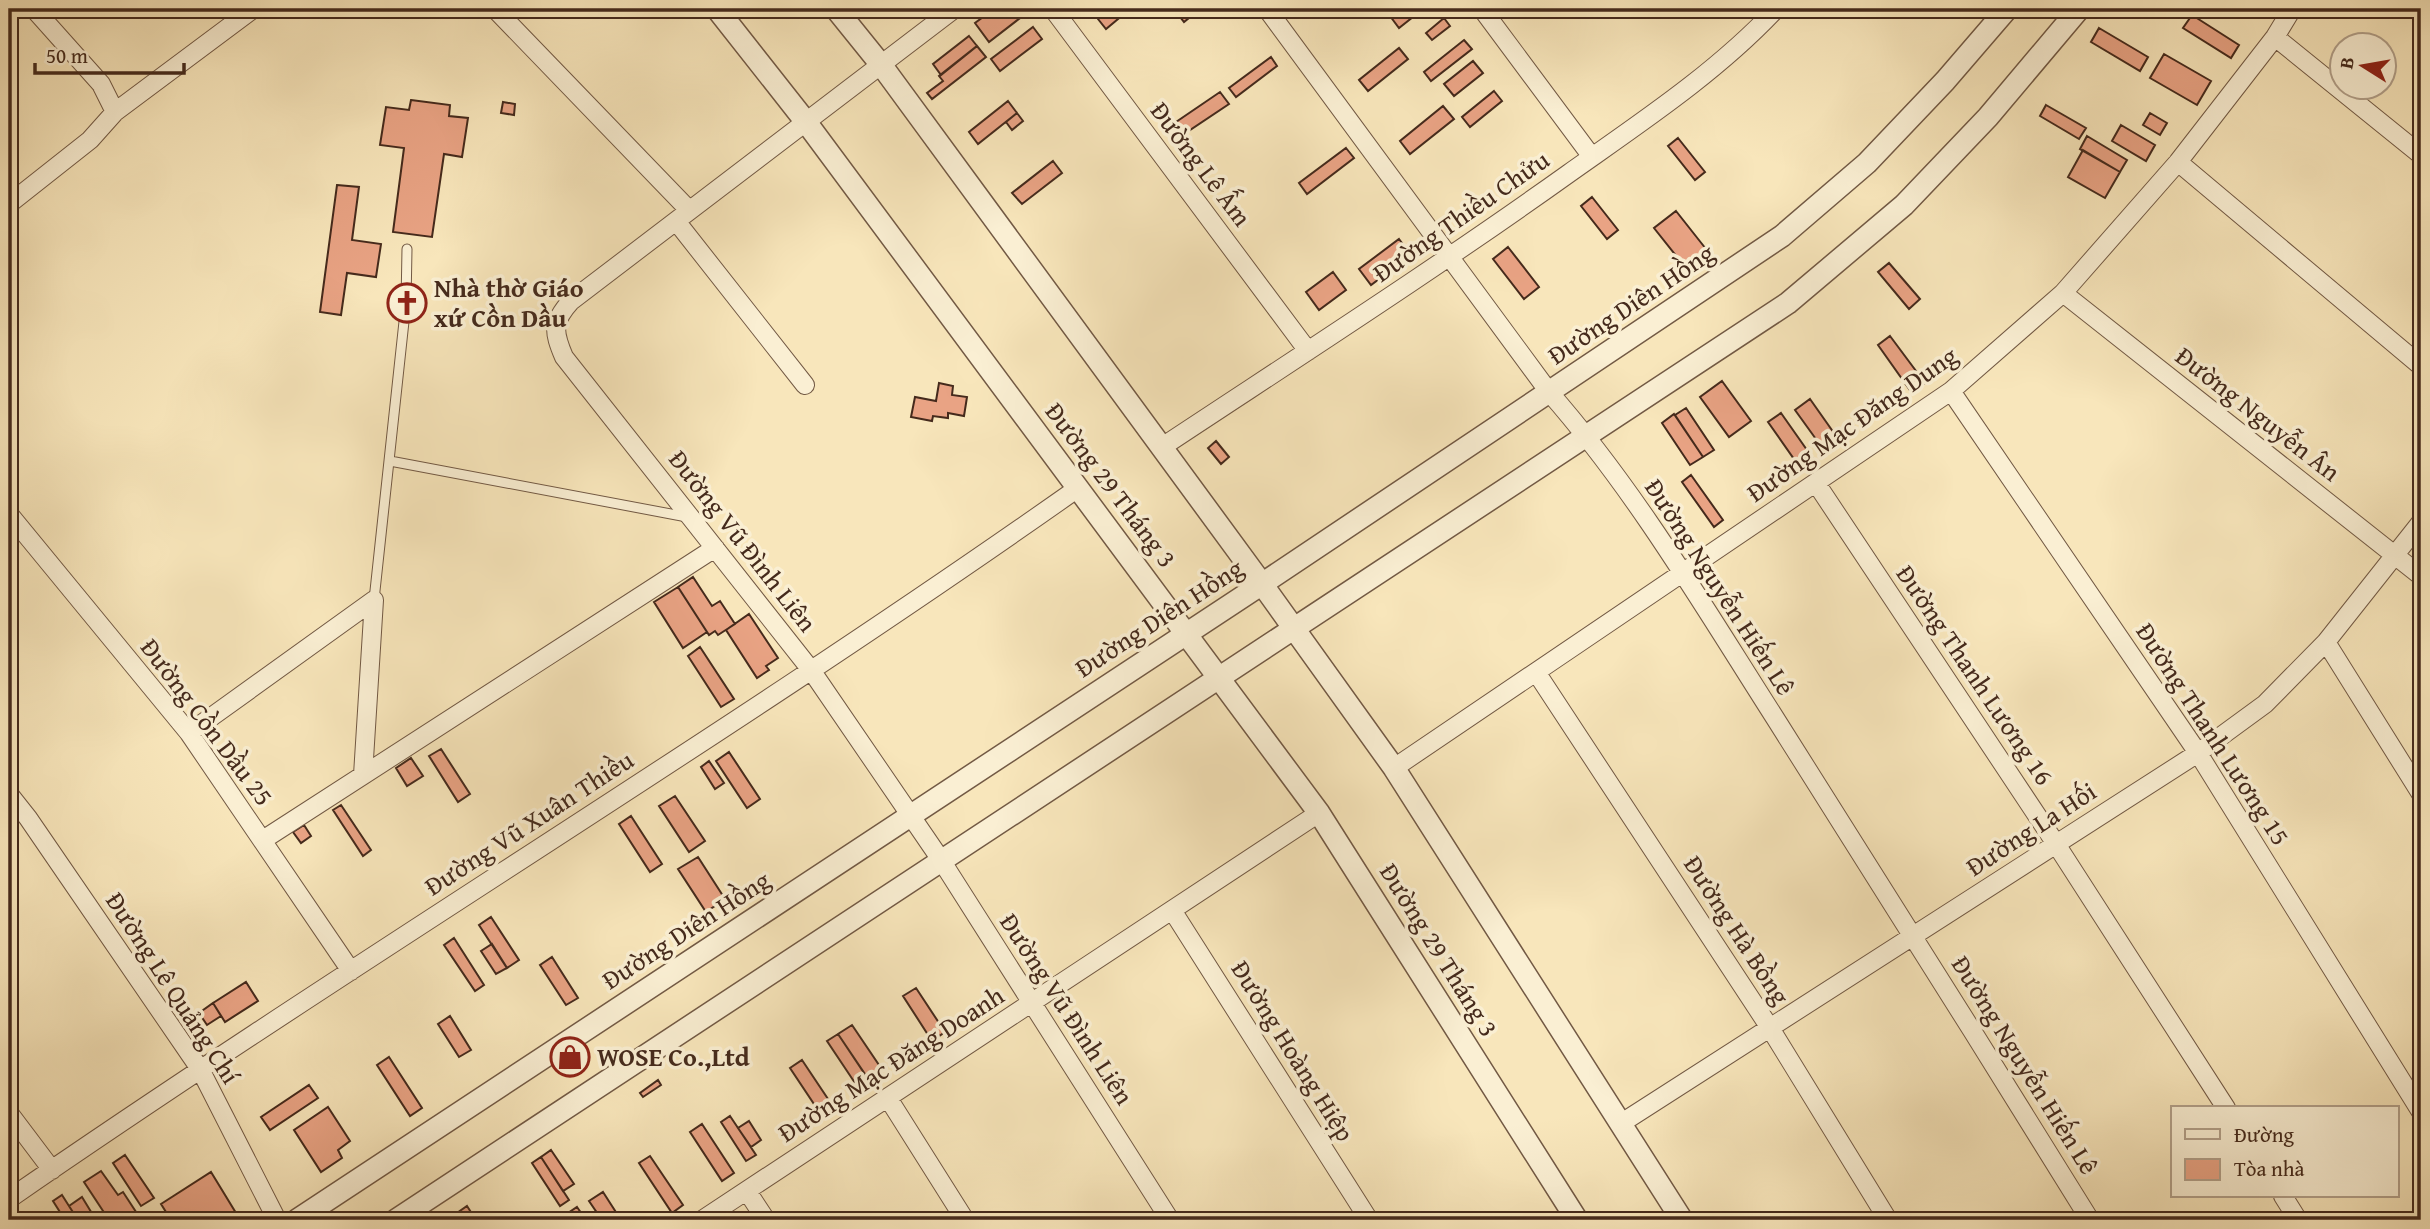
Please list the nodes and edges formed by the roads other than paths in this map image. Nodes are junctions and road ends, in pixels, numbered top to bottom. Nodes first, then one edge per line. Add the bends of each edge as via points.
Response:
1 (34, 9) edge
2 (253, 9) edge
3 (495, 9) edge
4 (717, 9) edge
5 (836, 9) edge
6 (954, 9) edge
7 (1053, 9) edge
8 (1267, 9) edge
9 (1482, 9) edge
10 (1776, 9) edge
11 (2007, 9) edge
12 (2080, 9) edge
13 (2292, 9) edge
14 (2274, 37) junction
15 (882, 66) junction
16 (116, 112) junction
17 (806, 122) junction
18 (2421, 155) edge
19 (1592, 157) junction
20 (2178, 162) junction
21 (9, 204) edge
22 (683, 216) junction
23 (408, 249) dead end
24 (1451, 257) junction
25 (2063, 293) junction
26 (1308, 351) junction
27 (2421, 366) edge
28 (806, 385) dead end
29 (1951, 391) junction
30 (1549, 392) junction
31 (1587, 435) junction
32 (1162, 447) junction
33 (390, 461) junction
34 (1816, 483) junction
35 (1078, 488) junction
36 (9, 514) edge
37 (691, 518) junction
38 (2421, 522) edge
39 (715, 548) junction
40 (2395, 555) junction
41 (1682, 573) junction
42 (2421, 576) edge
43 (1262, 584) junction
44 (373, 600) junction
45 (1294, 628) junction
46 (1185, 633) junction
47 (2326, 642) junction
48 (811, 670) junction
49 (1536, 672) junction
50 (1218, 678) junction
51 (190, 733) junction
52 (2198, 753) junction
53 (1394, 768) junction
54 (363, 775) junction
55 (9, 794) edge
56 (2421, 794) edge
57 (1319, 813) junction
58 (910, 815) junction
59 (264, 843) junction
60 (2056, 844) junction
61 (941, 860) junction
62 (1172, 910) junction
63 (1913, 936) junction
64 (351, 971) junction
65 (1033, 1002) junction
66 (1770, 1028) junction
67 (200, 1069) junction
68 (888, 1098) junction
69 (2225, 1106) edge
70 (2421, 1112) edge
71 (9, 1113) edge
72 (1620, 1124) junction
73 (52, 1170) junction
74 (747, 1191) junction
75 (2284, 1198) edge
76 (9, 1199) edge
77 (277, 1220) edge
78 (298, 1220) edge
79 (396, 1220) edge
80 (702, 1220) edge
81 (766, 1220) edge
82 (965, 1220) edge
83 (1171, 1220) edge
84 (1369, 1220) edge
85 (1577, 1220) edge
86 (1682, 1220) edge
87 (1888, 1220) edge
88 (2090, 1220) edge
89 (2298, 1220) edge

1 - 16 street via 101,84
2 - 16 street
3 - 22 street
4 - 17 street, Đường 29 Tháng 3
5 - 15 street
6 - 15 street, Đường Vũ Đình Liên
7 - 26 street, Đường Lê Ấm
8 - 24 street, Đường Nguyễn Hiến Lê
9 - 19 street
10 - 19 street, Đường Thiều Chửu via 1660,109
11 - 30 street, Đường Diên Hồng via 1867,163 1782,236
12 - 31 street via 1988,117 1903,205 1788,303
13 - 14 street, Đường Mạc Đăng Dung
14 - 18 street
14 - 20 street, Đường Mạc Đăng Dung
15 - 17 street, Đường Vũ Đình Liên
15 - 32 street
16 - 21 street via 90,140
17 - 22 street, Đường Vũ Đình Liên
17 - 35 street, Đường 29 Tháng 3
19 - 24 street, Đường Thiều Chửu
20 - 25 street, Đường Mạc Đăng Dung
20 - 27 street
22 - 28 street
22 - 37 street, Đường Vũ Đình Liên via 571,301 558,316 555,337 564,357
23 - 33 lane
24 - 26 street, Đường Thiều Chửu
24 - 30 street, Đường Nguyễn Hiến Lê
25 - 29 street, Đường Mạc Đăng Dung
25 - 40 street, Đường Nguyễn Ân
26 - 32 street, Đường Thiều Chửu
29 - 34 street, Đường Mạc Đăng Dung
29 - 52 street, Đường Thanh Lương 15
30 - 31 street, Đường Nguyễn Hiến Lê
30 - 43 street, Đường Diên Hồng
31 - 41 street, Đường Nguyễn Hiến Lê
31 - 45 street
32 - 43 street
33 - 37 lane
33 - 44 lane
34 - 41 street, Đường Mạc Đăng Dung
34 - 60 street, Đường Thanh Lương 16
35 - 46 street, Đường 29 Tháng 3
35 - 48 street, Đường Vũ Xuân Thiều
36 - 51 street, Đường Cồn Dầu 25
37 - 39 street, Đường Vũ Đình Liên
38 - 40 street, Đường La Hối
39 - 48 street, Đường Vũ Đình Liên
39 - 54 street
40 - 42 street, Đường Nguyễn Ân
40 - 47 street, Đường La Hối
41 - 49 street, Đường Mạc Đăng Dung
41 - 63 street, Đường Nguyễn Hiến Lê
43 - 45 street
43 - 46 street, Đường Diên Hồng
44 - 51 street
44 - 54 street
45 - 50 street
45 - 53 street
46 - 50 street, Đường 29 Tháng 3
46 - 58 street, Đường Diên Hồng
47 - 52 street, Đường La Hối via 2264,704
47 - 56 street
48 - 58 street, Đường Vũ Đình Liên
48 - 64 street, Đường Vũ Xuân Thiều
49 - 53 street, Đường Mạc Đăng Dung
49 - 66 street, Đường Hà Bồng
50 - 57 street, Đường 29 Tháng 3
50 - 61 street
51 - 59 street, Đường Cồn Dầu 25
52 - 60 street, Đường La Hối
52 - 70 street, Đường Thanh Lương 15
53 - 72 street
54 - 59 street
55 - 67 street, Đường Lê Quảng Chí
57 - 62 street, Đường Mạc Đăng Doanh
57 - 85 street, Đường 29 Tháng 3
58 - 61 street, Đường Vũ Đình Liên
58 - 78 street, Đường Diên Hồng
59 - 64 street, Đường Cồn Dầu 25
60 - 63 street, Đường La Hối
60 - 69 street, Đường Thanh Lương 16
61 - 65 street, Đường Vũ Đình Liên
61 - 79 street
62 - 65 street, Đường Mạc Đăng Doanh
62 - 84 street, Đường Hoàng Hiệp
63 - 66 street, Đường La Hối
63 - 88 street, Đường Nguyễn Hiến Lê
64 - 67 street, Đường Vũ Xuân Thiều
65 - 68 street, Đường Mạc Đăng Doanh
65 - 83 street, Đường Vũ Đình Liên
66 - 72 street, Đường La Hối
66 - 87 street, Đường Hà Bồng
67 - 73 street, Đường Vũ Xuân Thiều
67 - 77 street, Đường Lê Quảng Chí
68 - 74 street, Đường Mạc Đăng Doanh
68 - 82 street
71 - 73 street
72 - 86 street
73 - 76 street, Đường Vũ Xuân Thiều
74 - 80 street, Đường Mạc Đăng Doanh
74 - 81 street
75 - 89 street

